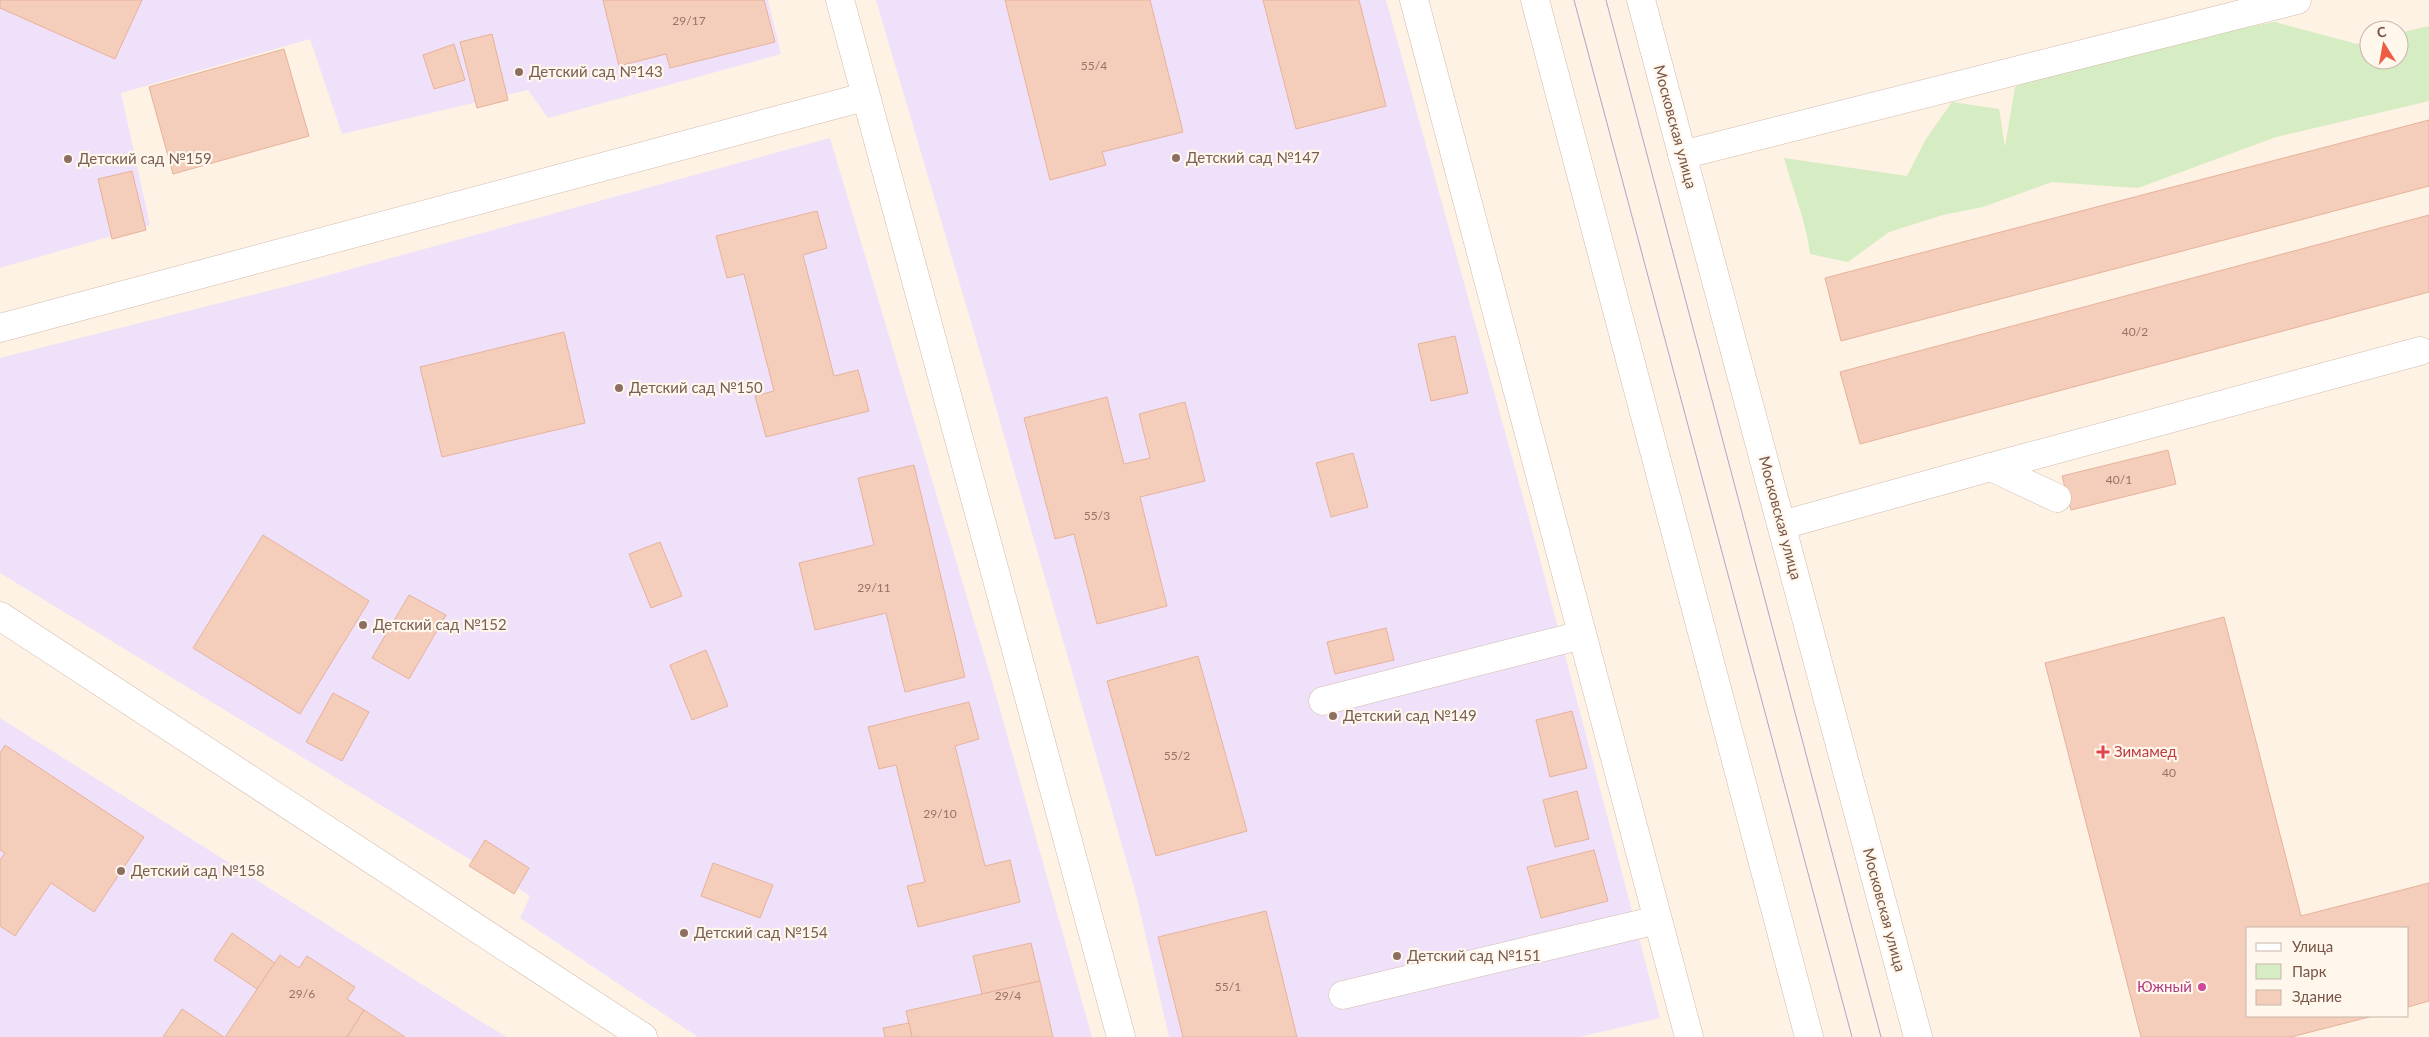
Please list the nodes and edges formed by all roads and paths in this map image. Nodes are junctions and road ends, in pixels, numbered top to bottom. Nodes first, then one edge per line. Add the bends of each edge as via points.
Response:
1 (840, 0) edge
2 (1414, 0) edge
3 (1535, 0) edge
4 (1641, 0) edge
5 (2296, 0) edge
6 (864, 97) junction
7 (1682, 155) junction
8 (0, 328) edge
9 (2420, 351) dead end
10 (1991, 467) junction
11 (2056, 498) dead end
12 (1782, 525) junction
13 (0, 616) edge
14 (1582, 635) junction
15 (1323, 701) dead end
16 (1657, 920) junction
17 (1343, 995) dead end
18 (643, 1037) edge
19 (1121, 1037) edge
20 (1689, 1037) edge
21 (1809, 1037) edge
22 (1918, 1037) edge

1 - 6 street
2 - 14 street
3 - 21 street
4 - 7 street, Московская улица
5 - 7 street
6 - 8 street
6 - 19 street
7 - 12 street, Московская улица
9 - 10 street
10 - 11 street
10 - 12 street
12 - 22 street, Московская улица
13 - 18 street
14 - 15 street
14 - 16 street
16 - 17 street
16 - 20 street

